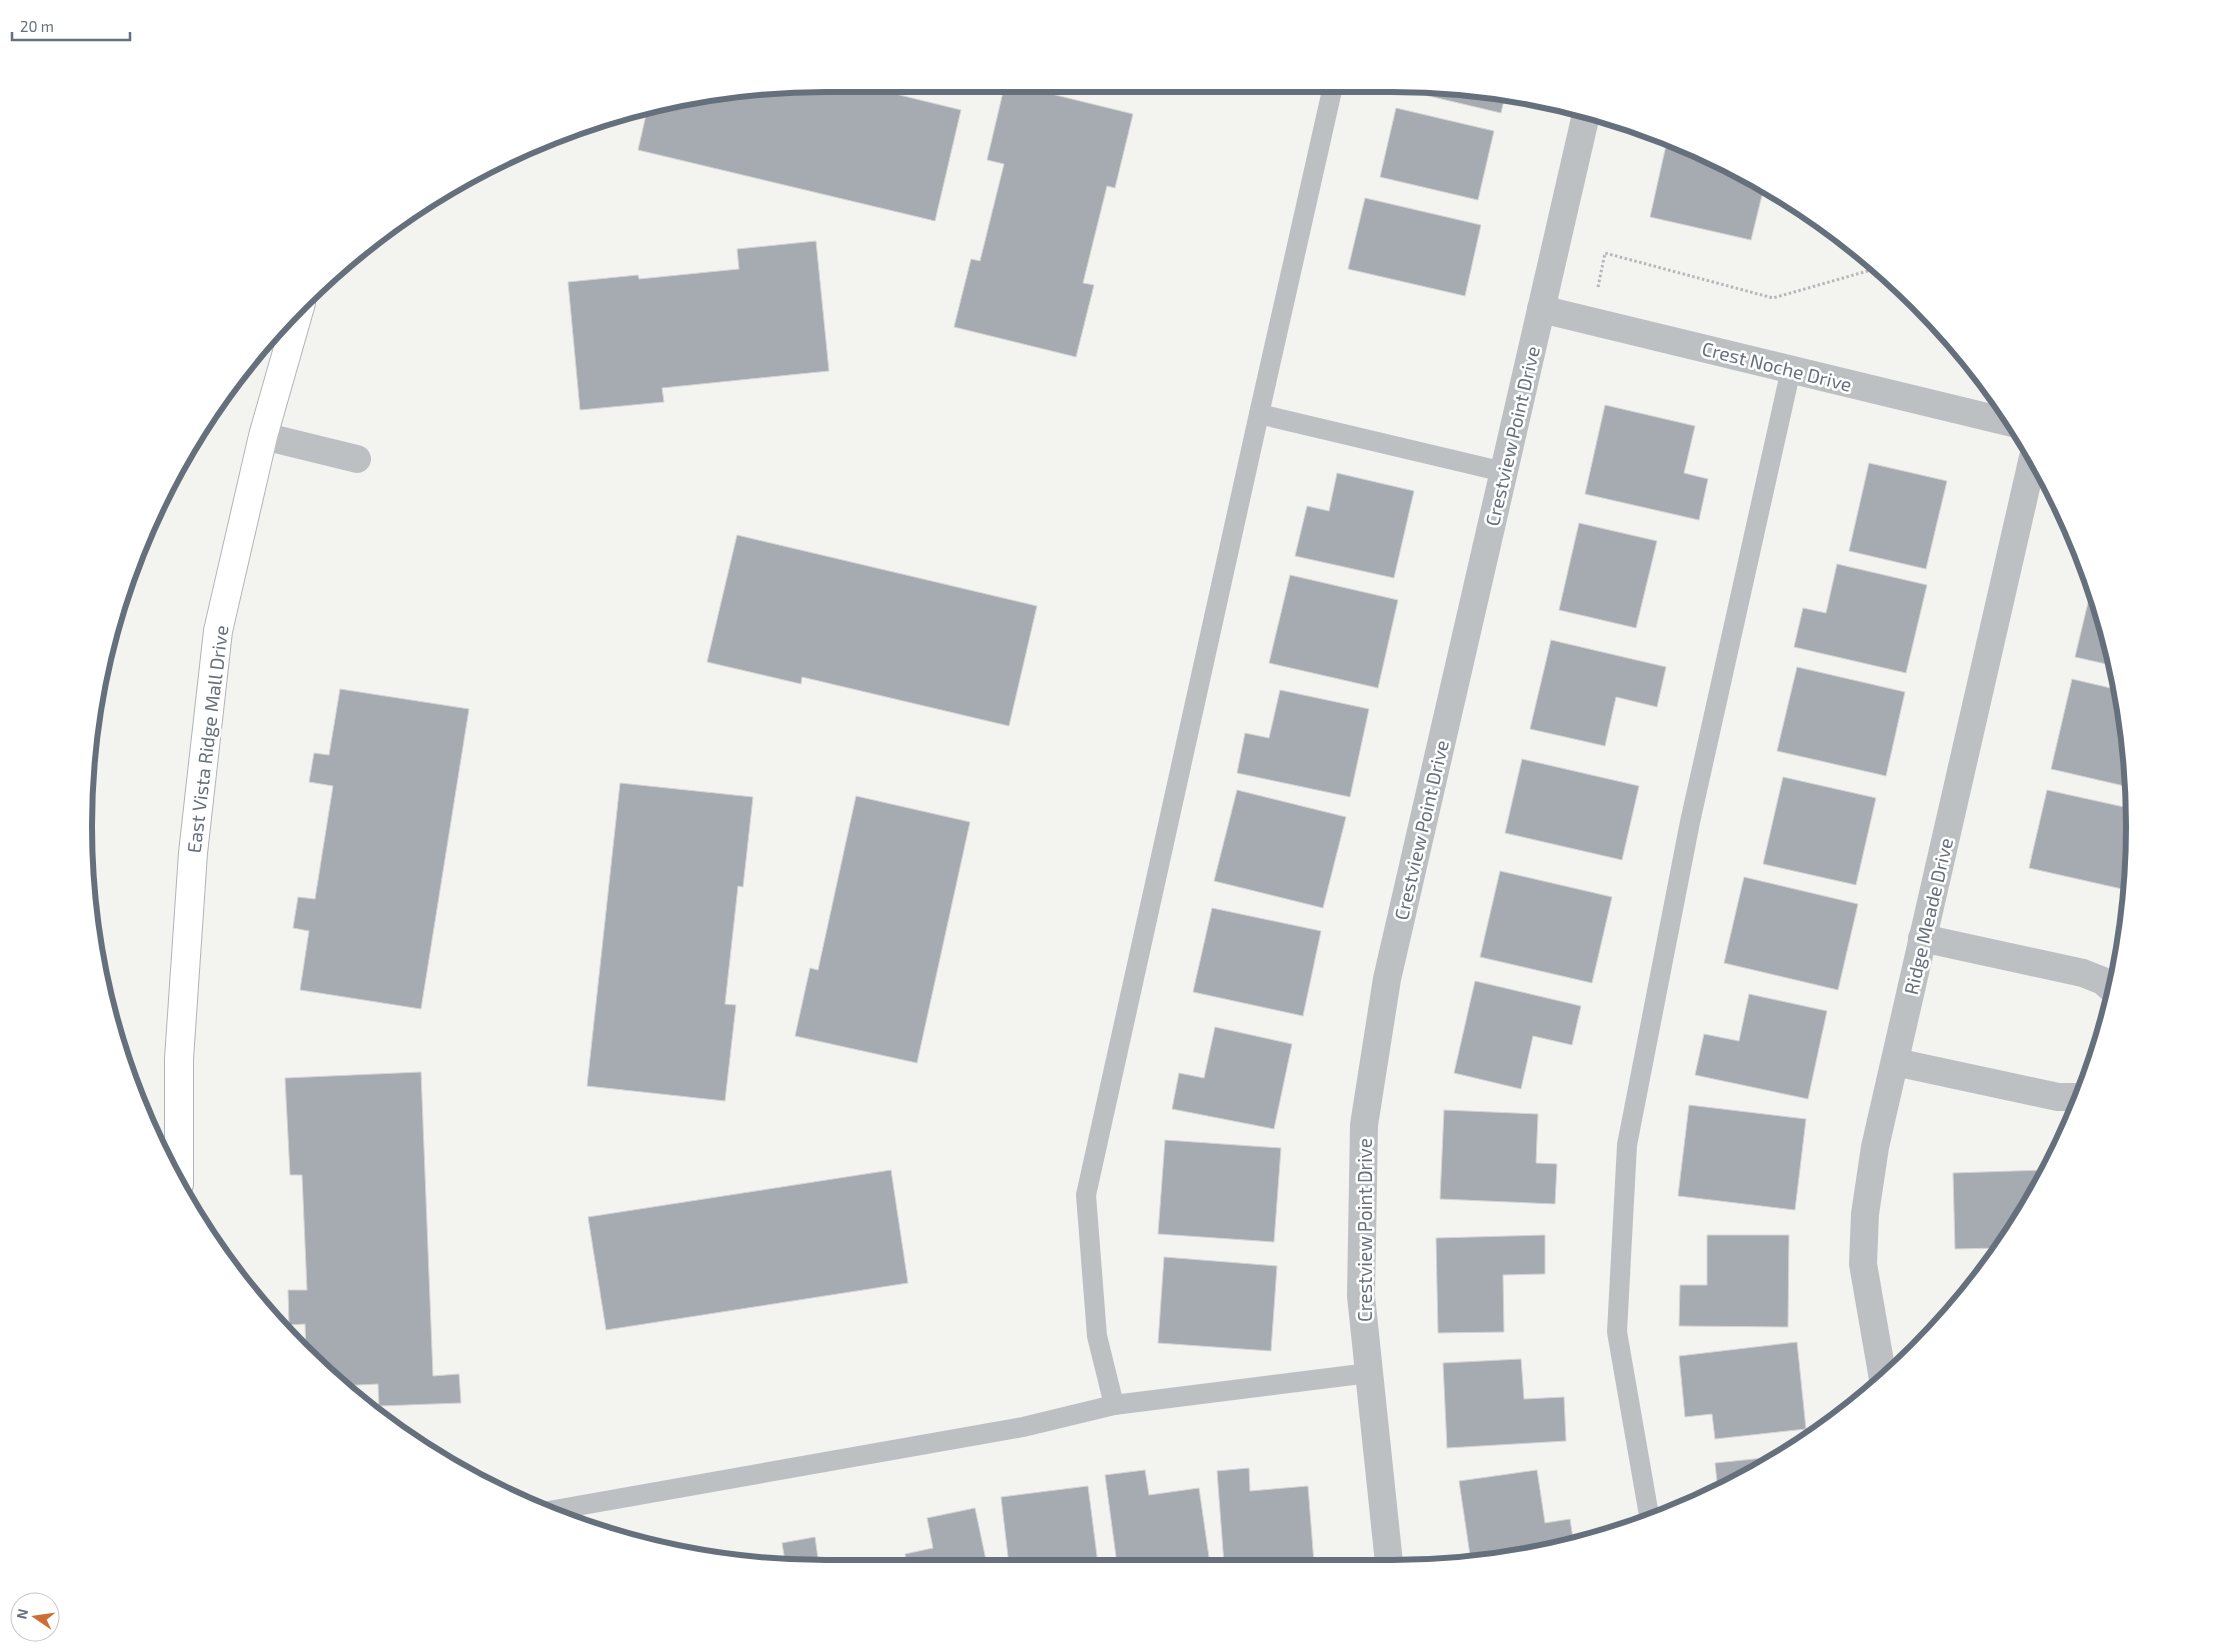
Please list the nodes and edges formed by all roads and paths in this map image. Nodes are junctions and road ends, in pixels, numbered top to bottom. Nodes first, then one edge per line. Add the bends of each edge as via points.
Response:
1 (1333, 92) edge
2 (1585, 118) edge
3 (1871, 270) edge
4 (1541, 309) junction
5 (297, 318) edge
6 (1591, 322) junction
7 (1791, 369) junction
8 (1259, 414) junction
9 (2005, 421) edge
10 (263, 436) junction
11 (357, 459) dead end
12 (2032, 466) edge
13 (1504, 472) junction
14 (1922, 938) junction
15 (2108, 986) edge
16 (1894, 1062) junction
17 (2075, 1097) edge
18 (179, 1171) edge
19 (1369, 1373) junction
20 (1882, 1373) edge
21 (1114, 1405) junction
22 (559, 1509) edge
23 (1649, 1514) edge
24 (1389, 1560) edge

1 - 8 lane
2 - 4 street, Crestview Point Drive
3 - 6 path via 1773,298 1605,253
4 - 6 street, Crest Noche Drive
4 - 13 street, Crestview Point Drive
5 - 10 main road, East Vista Ridge Mall Drive
6 - 7 street, Crest Noche Drive
7 - 9 street, Crest Noche Drive
7 - 23 lane via 1690,822 1627,1145 1617,1332
8 - 13 lane
8 - 21 lane via 1086,1194 1097,1336
10 - 11 street
10 - 18 main road, East Vista Ridge Mall Drive via 218,631 193,853 181,1029
12 - 14 street, Ridge Meade Drive
13 - 19 street, Crestview Point Drive via 1387,979 1364,1125 1361,1296
14 - 15 street via 2083,973
14 - 16 street, Ridge Meade Drive
16 - 17 street via 2058,1097
16 - 20 street, Ridge Meade Drive via 1875,1147 1865,1214 1863,1264
19 - 21 lane
19 - 24 street, Crestview Point Drive
21 - 22 lane via 1023,1427

